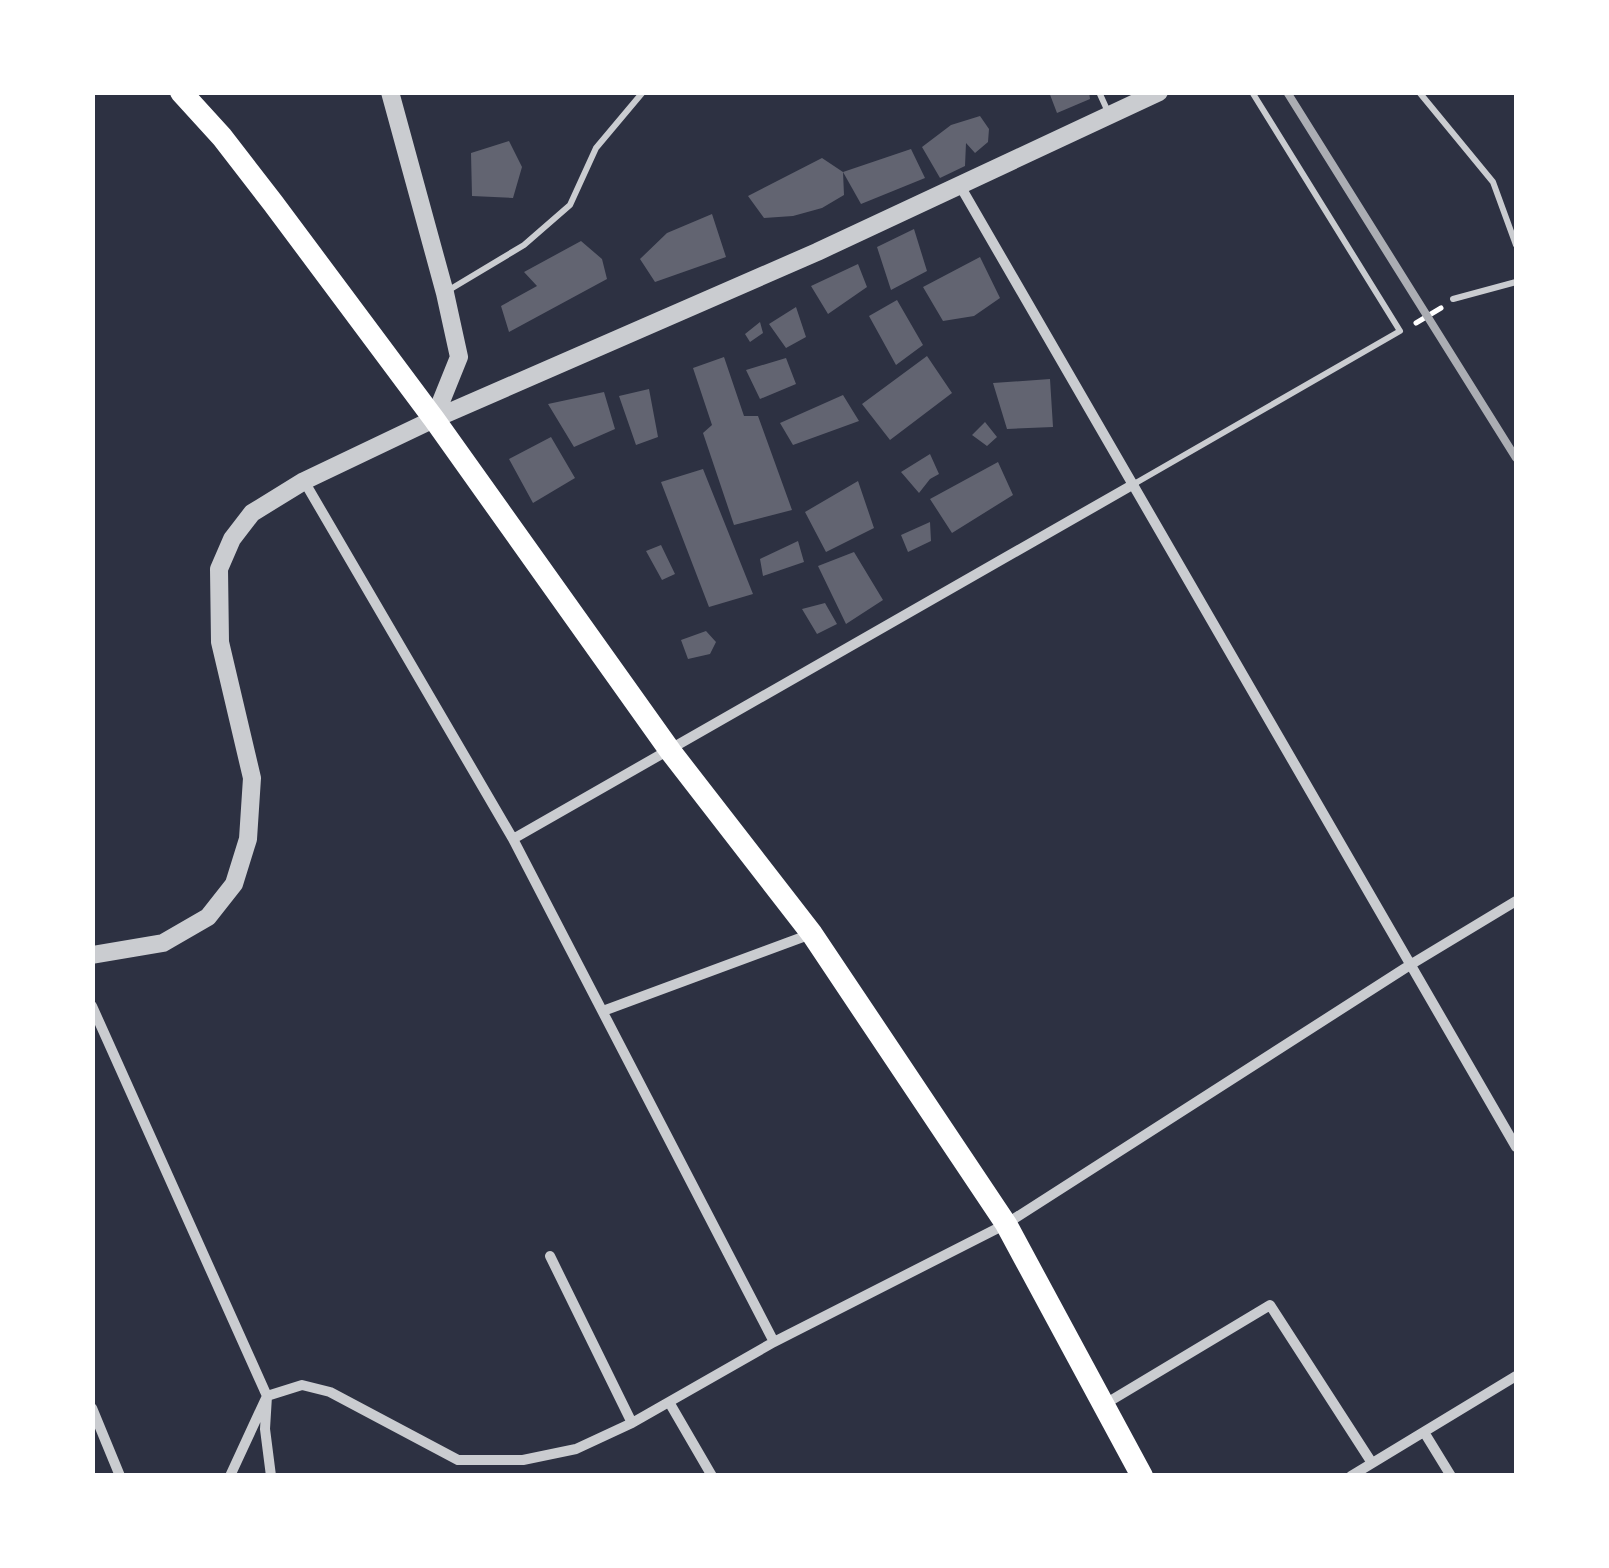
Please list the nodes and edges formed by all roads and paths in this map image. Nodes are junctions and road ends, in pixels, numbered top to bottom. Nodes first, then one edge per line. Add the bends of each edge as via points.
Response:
1 (181, 92) edge
2 (390, 92) edge
3 (643, 92) edge
4 (1100, 92) edge
5 (1159, 92) edge
6 (1252, 92) edge
7 (1420, 92) edge
8 (1110, 116) junction
9 (959, 184) junction
10 (1516, 245) edge
11 (1516, 282) edge
12 (445, 293) junction
13 (1453, 299) joint
14 (1400, 331) junction
15 (434, 420) junction
16 (304, 481) junction
17 (1134, 484) junction
18 (671, 752) junction
19 (513, 839) junction
20 (1516, 901) edge
21 (812, 934) junction
22 (92, 955) edge
23 (1410, 965) junction
24 (92, 1006) edge
25 (603, 1011) junction
26 (1516, 1147) edge
27 (1006, 1224) junction
28 (550, 1256) dead end
29 (774, 1342) junction
30 (1516, 1376) edge
31 (266, 1396) junction
32 (670, 1402) junction
33 (1105, 1404) junction
34 (92, 1408) edge
35 (632, 1423) junction
36 (1424, 1432) junction
37 (1372, 1463) junction
38 (120, 1476) edge
39 (230, 1476) edge
40 (271, 1476) edge
41 (712, 1476) edge
42 (1142, 1476) edge
43 (1351, 1476) edge
44 (1450, 1476) edge

1 - 15 highway
2 - 12 street
3 - 12 lane via 596,148 570,205 524,245
4 - 8 lane
5 - 8 street
6 - 14 lane
7 - 10 lane via 1492,182
8 - 9 street
9 - 15 street
9 - 17 street
11 - 13 lane
12 - 15 street via 459,357
13 - 14 path
14 - 17 lane
15 - 16 street
15 - 18 highway
16 - 19 street
16 - 22 street via 252,513 219,568 220,642 252,778 248,839 234,884 208,917 162,943
17 - 18 street
17 - 23 street
18 - 19 street
18 - 21 highway
19 - 25 street
20 - 23 street
21 - 25 street
21 - 27 highway
23 - 26 street
23 - 27 street
24 - 31 street
25 - 29 street
27 - 29 street
27 - 33 highway
28 - 35 street
29 - 32 street
30 - 36 street
31 - 35 street via 302,1385 330,1392 458,1460 524,1460 576,1449
31 - 39 street
31 - 40 street
32 - 35 street
32 - 41 street
33 - 37 street via 1270,1305
33 - 42 highway
34 - 38 street
36 - 37 street
36 - 44 street
37 - 43 street

